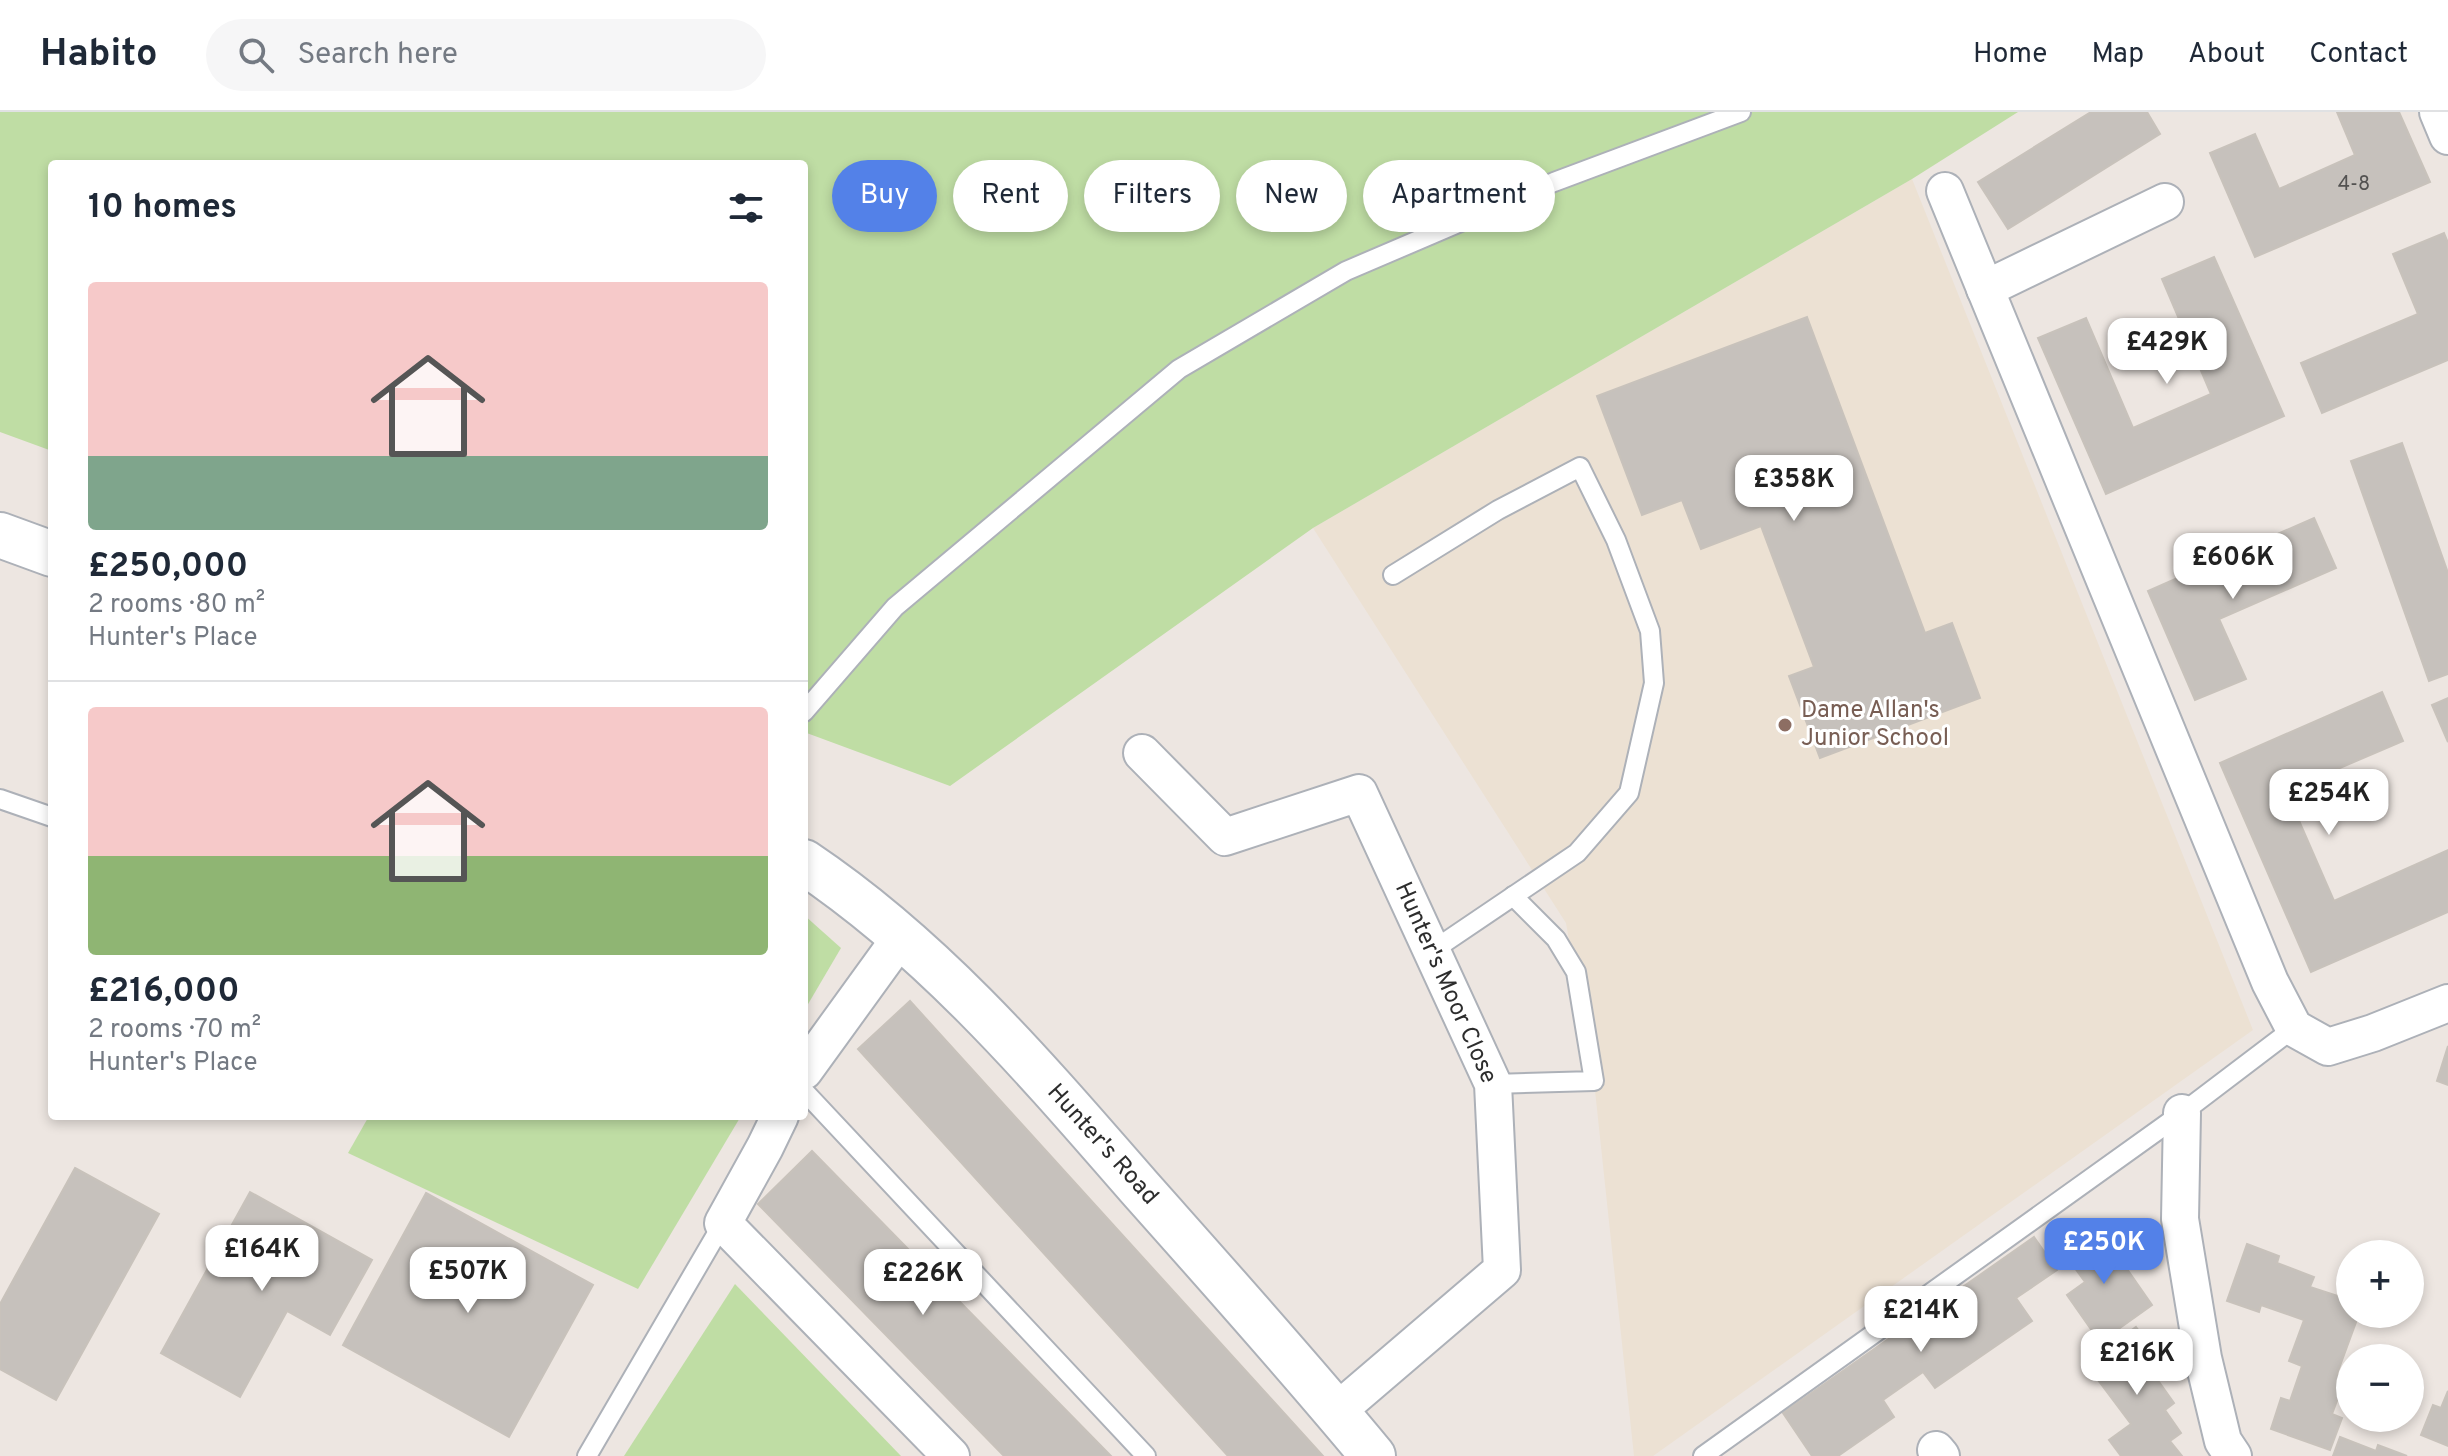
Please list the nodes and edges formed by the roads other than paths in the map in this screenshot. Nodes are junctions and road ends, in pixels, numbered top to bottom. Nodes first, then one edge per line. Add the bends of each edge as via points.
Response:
1 (1741, 112) edge
2 (2438, 112) edge
3 (2448, 136) edge
4 (1945, 191) dead end
5 (2165, 202) dead end
6 (1985, 289) junction
7 (0, 535) edge
8 (48, 553) edge
9 (1393, 575) dead end
10 (808, 707) edge
11 (1142, 753) dead end
12 (0, 799) edge
13 (48, 816) edge
14 (808, 865) edge
15 (1513, 896) junction
16 (901, 937) junction
17 (1432, 951) junction
18 (2448, 1003) edge
19 (2294, 1028) junction
20 (808, 1065) edge
21 (1493, 1084) junction
22 (808, 1095) edge
23 (2182, 1113) junction
24 (778, 1120) edge
25 (723, 1223) junction
26 (1336, 1412) junction
27 (587, 1456) edge
28 (951, 1456) edge
29 (1146, 1456) edge
30 (1373, 1456) edge
31 (1703, 1456) edge
32 (2233, 1456) edge

1 - 10 lane via 1554,182 1346,271 1179,369 895,607
2 - 3 street
4 - 6 street
5 - 6 street
6 - 19 street via 2270,982
7 - 8 street
9 - 15 lane via 1580,467 1616,540 1650,631 1654,683 1629,793 1577,853
11 - 17 street, Hunter's Moor Close via 1225,837 1359,793
12 - 13 lane
14 - 16 street, Hunter's Road
15 - 17 lane
15 - 21 lane via 1556,939 1576,972 1594,1081
16 - 20 street
16 - 26 street, Hunter's Road via 998,1029
17 - 21 street, Hunter's Moor Close
18 - 19 street via 2328,1047
19 - 23 lane
21 - 26 street, Hunter's Moor Close via 1502,1270
22 - 29 lane
23 - 31 lane
23 - 32 street via 2180,1219 2203,1358 2223,1441
24 - 25 street
25 - 27 lane
25 - 28 street
26 - 30 street, Hunter's Road

